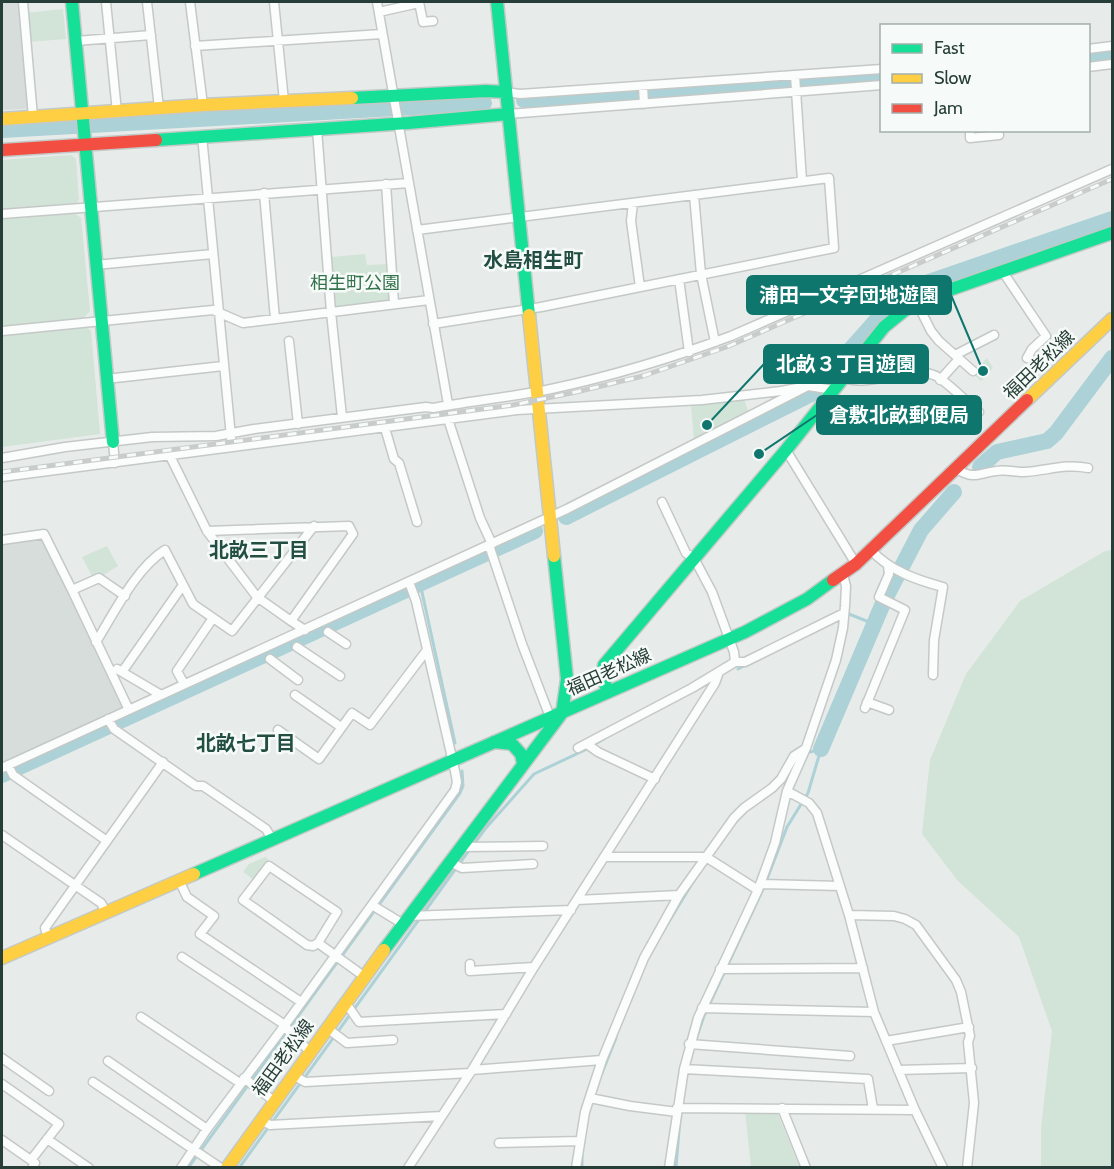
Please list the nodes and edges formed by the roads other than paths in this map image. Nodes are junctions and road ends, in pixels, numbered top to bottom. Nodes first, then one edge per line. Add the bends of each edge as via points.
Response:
1 (23, 2) edge
2 (72, 2) edge
3 (106, 2) edge
4 (147, 2) edge
5 (189, 2) edge
6 (274, 2) edge
7 (377, 2) edge
8 (419, 2) edge
9 (497, 2) edge
10 (379, 12) junction
11 (433, 21) dead end
12 (382, 34) junction
13 (151, 35) junction
14 (110, 38) junction
15 (278, 40) junction
16 (76, 41) junction
17 (195, 46) junction
18 (1113, 46) edge
19 (1090, 49) edge
20 (1113, 64) edge
21 (1090, 67) edge
22 (880, 69) edge
23 (795, 77) junction
24 (880, 85) edge
25 (796, 91) junction
26 (506, 92) junction
27 (643, 96) junction
28 (395, 99) junction
29 (284, 101) junction
30 (203, 105) junction
31 (159, 108) junction
32 (117, 112) junction
33 (508, 114) junction
34 (33, 117) junction
35 (83, 117) junction
36 (2, 119) edge
37 (399, 120) junction
38 (317, 129) junction
39 (970, 132) edge
40 (998, 132) edge
41 (202, 136) junction
42 (85, 139) junction
43 (2, 150) edge
44 (1113, 169) edge
45 (802, 181) junction
46 (409, 183) junction
47 (386, 184) junction
48 (322, 189) junction
49 (264, 193) junction
50 (694, 195) junction
51 (208, 198) junction
52 (633, 203) junction
53 (90, 207) junction
54 (2, 214) edge
55 (518, 218) junction
56 (417, 230) junction
57 (1113, 234) edge
58 (213, 254) junction
59 (95, 265) junction
60 (1003, 272) junction
61 (701, 274) junction
62 (679, 279) junction
63 (640, 287) junction
64 (429, 300) junction
65 (917, 303) junction
66 (394, 304) junction
67 (528, 310) junction
68 (331, 312) junction
69 (219, 313) junction
70 (275, 319) junction
71 (1113, 319) edge
72 (101, 322) junction
73 (433, 324) junction
74 (2, 331) edge
75 (994, 335) dead end
76 (289, 341) dead end
77 (715, 342) junction
78 (689, 352) junction
79 (957, 357) junction
80 (1027, 358) dead end
81 (223, 366) junction
82 (973, 370) dead end
83 (844, 378) junction
84 (106, 379) junction
85 (940, 380) junction
86 (810, 386) junction
87 (829, 389) junction
88 (537, 391) junction
89 (448, 405) junction
90 (538, 410) junction
91 (979, 412) dead end
92 (342, 417) junction
93 (448, 419) junction
94 (298, 424) junction
95 (385, 428) junction
96 (230, 434) junction
97 (113, 442) junction
98 (232, 447) junction
99 (786, 450) junction
100 (170, 456) junction
101 (2, 458) edge
102 (115, 463) junction
103 (1088, 468) dead end
104 (957, 469) junction
105 (2, 477) edge
106 (662, 502) dead end
107 (550, 516) junction
108 (417, 522) dead end
109 (314, 526) junction
110 (207, 531) junction
111 (2, 540) edge
112 (491, 548) junction
113 (871, 550) junction
114 (694, 558) junction
115 (856, 564) junction
116 (895, 569) junction
117 (843, 575) junction
118 (183, 585) junction
119 (410, 585) junction
120 (72, 590) junction
121 (125, 596) junction
122 (257, 597) junction
123 (844, 613) junction
124 (213, 618) junction
125 (291, 621) junction
126 (305, 630) junction
127 (328, 632) dead end
128 (729, 638) junction
129 (96, 642) junction
130 (346, 644) dead end
131 (297, 647) dead end
132 (427, 650) junction
133 (270, 659) dead end
134 (735, 662) junction
135 (106, 663) junction
136 (122, 672) junction
137 (719, 672) junction
138 (933, 675) dead end
139 (340, 676) dead end
140 (298, 680) dead end
141 (184, 684) junction
142 (608, 692) junction
143 (161, 695) junction
144 (295, 695) dead end
145 (129, 710) junction
146 (889, 710) dead end
147 (556, 715) junction
148 (110, 723) junction
149 (341, 728) junction
150 (278, 730) dead end
151 (494, 742) junction
152 (806, 748) junction
153 (452, 760) junction
154 (163, 762) junction
155 (524, 762) junction
156 (8, 769) edge
157 (655, 778) junction
158 (787, 791) junction
159 (2, 835) edge
160 (272, 839) junction
161 (107, 841) junction
162 (543, 846) dead end
163 (469, 847) junction
164 (605, 857) junction
165 (706, 857) junction
166 (533, 864) dead end
167 (455, 865) junction
168 (179, 880) junction
169 (76, 885) junction
170 (762, 885) junction
171 (840, 886) junction
172 (679, 895) junction
173 (577, 900) junction
174 (375, 907) junction
175 (571, 910) junction
176 (106, 912) junction
177 (849, 915) junction
178 (414, 918) junction
179 (48, 938) junction
180 (318, 943) junction
181 (182, 957) dead end
182 (338, 957) junction
183 (2, 958) edge
184 (470, 964) dead end
185 (534, 967) junction
186 (863, 968) junction
187 (724, 969) junction
188 (365, 977) junction
189 (301, 1002) junction
190 (706, 1008) junction
191 (350, 1009) junction
192 (874, 1012) junction
193 (506, 1014) junction
194 (141, 1017) dead end
195 (969, 1027) junction
196 (287, 1028) junction
197 (333, 1032) junction
198 (393, 1040) dead end
199 (886, 1041) junction
200 (692, 1045) junction
201 (310, 1051) junction
202 (850, 1056) dead end
203 (2, 1058) edge
204 (108, 1061) dead end
205 (602, 1063) junction
206 (972, 1068) junction
207 (687, 1069) junction
208 (898, 1070) junction
209 (471, 1071) junction
210 (299, 1078) junction
211 (246, 1081) junction
212 (93, 1082) dead end
213 (2, 1084) edge
214 (49, 1091) dead end
215 (590, 1098) junction
216 (274, 1101) junction
217 (782, 1108) junction
218 (679, 1109) junction
219 (873, 1109) junction
220 (915, 1110) junction
221 (442, 1116) junction
222 (266, 1123) junction
223 (207, 1129) junction
224 (47, 1139) junction
225 (2, 1140) edge
226 (579, 1141) junction
227 (499, 1143) dead end
228 (197, 1152) junction
229 (32, 1164) edge
230 (89, 1167) edge
231 (181, 1167) edge
232 (221, 1167) edge
233 (227, 1167) edge
234 (408, 1167) edge
235 (576, 1167) edge
236 (669, 1167) edge
237 (806, 1167) edge
238 (944, 1167) edge
239 (967, 1167) edge

1 - 34 street
2 - 16 street
3 - 14 street
4 - 13 street
5 - 17 street
6 - 15 street
7 - 10 street
8 - 10 street
8 - 11 street via 423,22
9 - 26 street
10 - 12 street
12 - 15 street
12 - 28 street
13 - 14 street
13 - 31 street
14 - 16 street
14 - 32 street
15 - 17 street
15 - 29 street
16 - 35 street
17 - 30 street
18 - 19 street
20 - 21 street
22 - 23 street
23 - 25 street
23 - 27 street
24 - 25 street
25 - 27 street
25 - 45 street
26 - 27 street
26 - 28 street
26 - 33 street
27 - 33 street
28 - 29 street
28 - 37 street
29 - 30 street
30 - 31 street
31 - 32 street
32 - 35 street
33 - 37 street
33 - 55 street
34 - 35 street
34 - 36 street
35 - 42 street
37 - 38 street
37 - 46 street
38 - 41 street
38 - 48 street
39 - 40 street via 970,138 999,135
41 - 42 street
41 - 51 street
42 - 43 street
42 - 53 street
44 - 77 street
45 - 50 street
45 - 61 street via 829,178 834,248
46 - 47 street
46 - 56 street
47 - 48 street
47 - 66 street
48 - 49 street
48 - 68 street
49 - 51 street
49 - 70 street
50 - 52 street
50 - 61 street
51 - 53 street
51 - 58 street
52 - 55 street
52 - 63 street via 631,221
53 - 54 street
53 - 59 street
55 - 56 street
55 - 67 street
56 - 64 street
57 - 60 street
58 - 59 street
58 - 69 street
59 - 72 street
60 - 65 street
60 - 80 street via 1046,336
61 - 62 street
61 - 77 street
62 - 63 street
62 - 78 street
63 - 67 street
64 - 66 street
64 - 73 street
65 - 79 street via 931,331
65 - 83 street via 884,327
66 - 68 street
67 - 73 street
67 - 88 street
68 - 70 street
68 - 92 street
69 - 70 street via 243,323
69 - 72 street via 213,310
69 - 81 street
71 - 104 street, 福田老松線
72 - 74 street
72 - 84 street
73 - 89 street
75 - 79 street
76 - 94 street
77 - 78 street
78 - 88 street
79 - 82 street
79 - 85 street
81 - 84 street
81 - 96 street
83 - 85 street via 859,381 922,372
83 - 87 street
84 - 97 street
85 - 91 street
86 - 87 street
86 - 90 street via 712,399
86 - 107 street
87 - 99 street
88 - 89 street
88 - 90 street
89 - 92 street
90 - 93 street
90 - 107 street
92 - 94 street
93 - 95 street
93 - 112 street
94 - 96 street
95 - 98 street
95 - 108 street
96 - 97 street
96 - 98 street
97 - 101 street
97 - 102 street
98 - 100 street
99 - 114 street
99 - 115 street
100 - 102 street
100 - 110 street
102 - 105 street
103 - 104 street via 1070,465 974,475
104 - 113 street, 福田老松線
106 - 114 street via 686,553
107 - 112 street
107 - 147 street via 567,679
109 - 110 street
109 - 122 street
109 - 125 street via 349,526 353,534
110 - 122 street
111 - 120 street via 44,534
112 - 119 street
112 - 147 street via 519,633
113 - 115 street, 福田老松線
113 - 116 street
114 - 128 street
114 - 142 street via 604,665 602,676
115 - 117 street, 福田老松線
116 - 138 street via 943,587
116 - 146 street via 879,597 905,610 866,705
117 - 123 street
117 - 128 street, 福田老松線 via 784,613
118 - 121 street via 165,550 153,558
118 - 124 street via 193,604
118 - 136 street
119 - 126 street
119 - 132 street
120 - 121 street via 99,578
120 - 129 street
121 - 129 street
122 - 124 street via 232,631
122 - 125 street
123 - 134 street via 745,662
123 - 152 street via 836,660
124 - 141 street via 177,671
125 - 126 street
126 - 141 street
127 - 130 street
128 - 134 street
128 - 142 street, 福田老松線
129 - 135 street
131 - 139 street
132 - 149 street via 370,725 352,712
132 - 153 street
133 - 140 street
134 - 137 street
135 - 136 street
135 - 145 street
136 - 143 street
137 - 157 street
137 - 157 street via 582,746
141 - 143 street
142 - 147 street, 福田老松線
143 - 145 street
144 - 149 street
145 - 148 street
147 - 151 street
147 - 155 street, 福田老松線
148 - 154 street
148 - 156 street
149 - 150 street via 319,759
151 - 153 street
151 - 155 street via 512,744
152 - 158 street
152 - 165 street via 794,756 772,788 734,818
153 - 160 street
153 - 174 street via 455,790
154 - 160 street via 266,829
154 - 161 street
155 - 163 street, 福田老松線
156 - 161 street
157 - 164 street
158 - 170 street
158 - 171 street via 817,813
159 - 169 street
160 - 168 street
161 - 169 street
162 - 163 street
163 - 167 street, 福田老松線
164 - 165 street
164 - 173 street
165 - 170 street
165 - 172 street
166 - 167 street
167 - 178 street, 福田老松線
168 - 176 street
168 - 189 street via 187,897 214,916 200,934
169 - 176 street via 101,903
169 - 179 street via 45,928
170 - 171 street
170 - 187 street
171 - 177 street
172 - 173 street
172 - 205 street via 644,958
173 - 175 street
174 - 178 street
174 - 182 street
175 - 178 street
175 - 185 street
176 - 179 street
177 - 186 street
177 - 195 street via 894,916 916,926 956,980
178 - 188 street, 福田老松線
179 - 183 street
180 - 180 street via 307,945 243,900 269,866 337,912
180 - 182 street
181 - 196 street
182 - 188 street
182 - 189 street
184 - 185 street via 470,971
185 - 193 street
186 - 187 street
186 - 192 street
187 - 190 street
188 - 191 street, 福田老松線
189 - 196 street
190 - 192 street
190 - 200 street
191 - 193 street via 359,1022
191 - 197 street, 福田老松線
192 - 199 street
193 - 209 street
194 - 211 street
195 - 199 street
195 - 206 street
196 - 201 street
196 - 211 street
197 - 198 street via 348,1043
197 - 201 street, 福田老松線
199 - 208 street
200 - 202 street
200 - 207 street
201 - 210 street, 福田老松線
203 - 214 street
204 - 223 street
205 - 209 street
205 - 215 street
206 - 208 street
206 - 239 street via 974,1103
207 - 218 street
207 - 219 street via 868,1079
208 - 220 street
209 - 210 street
209 - 221 street
210 - 216 street, 福田老松線
211 - 216 street
211 - 223 street
212 - 228 street
213 - 224 street via 59,1124
215 - 218 street via 630,1106
215 - 226 street
216 - 222 street, 福田老松線
217 - 218 street
217 - 219 street
217 - 237 street
218 - 236 street
219 - 220 street
220 - 238 street
221 - 222 street
221 - 234 street
222 - 233 street, 福田老松線
223 - 228 street
224 - 229 street
224 - 230 street
225 - 229 street
226 - 227 street
226 - 235 street
228 - 231 street
228 - 232 street

